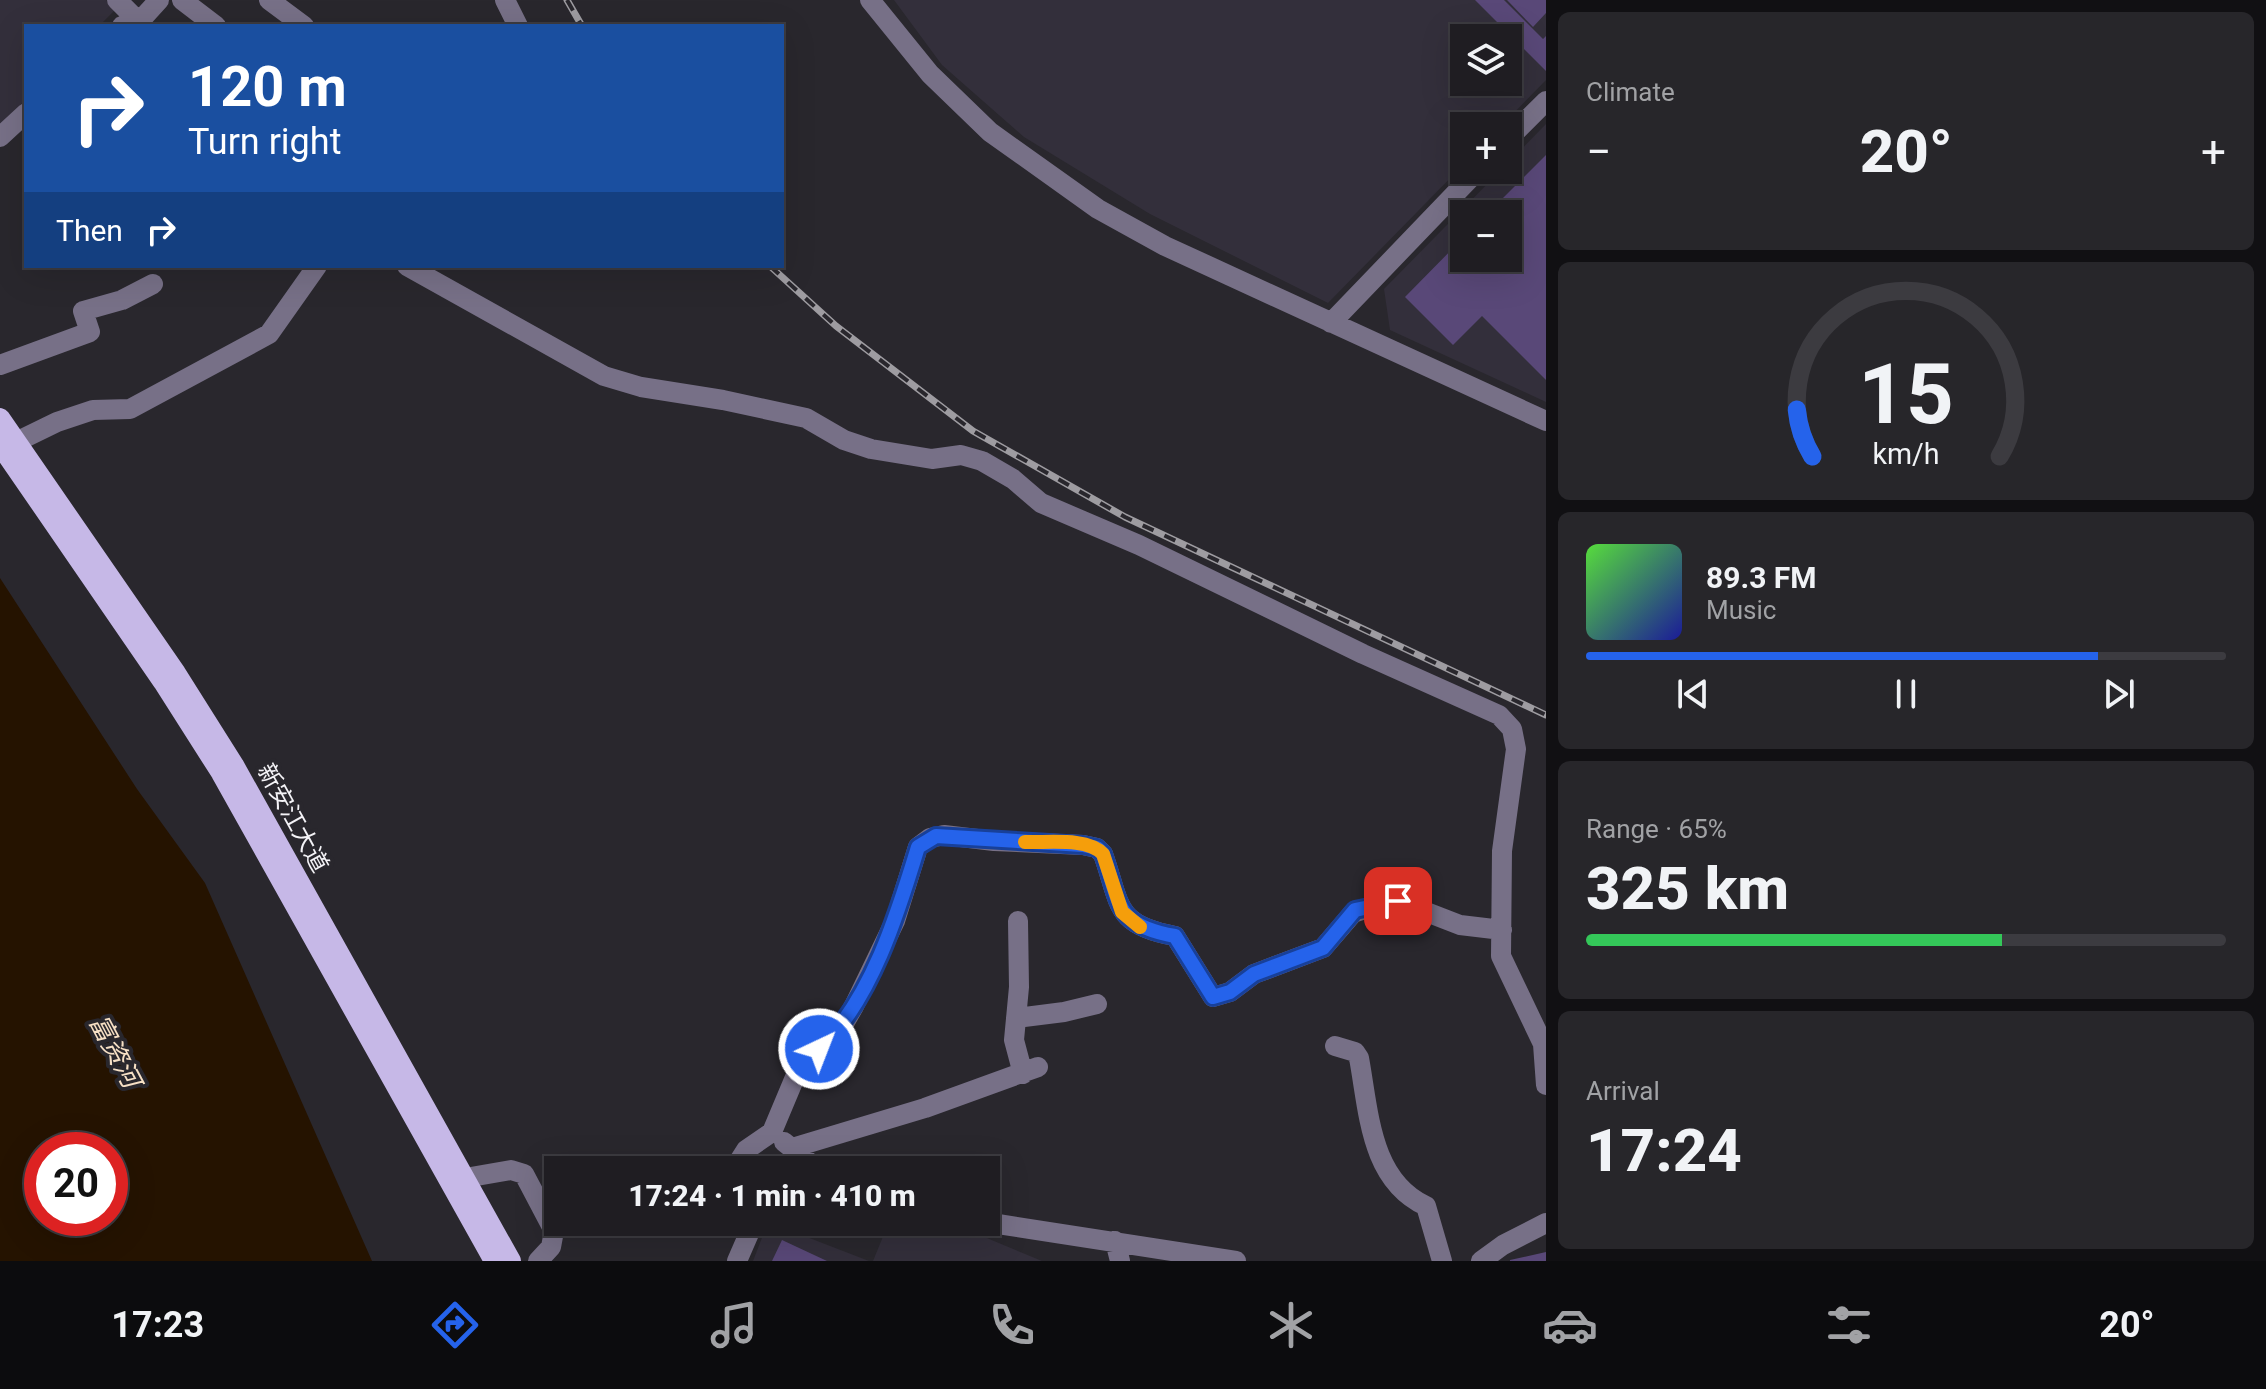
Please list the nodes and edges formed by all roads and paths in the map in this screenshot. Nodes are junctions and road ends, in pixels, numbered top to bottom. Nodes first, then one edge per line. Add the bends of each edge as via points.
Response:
1 (117, 0) edge
2 (159, 0) edge
3 (182, 0) edge
4 (269, 0) edge
5 (505, 0) edge
6 (870, 0) edge
7 (130, 24) edge
8 (213, 24) edge
9 (301, 24) edge
10 (517, 24) edge
11 (1546, 101) edge
12 (24, 115) edge
13 (1522, 125) edge
14 (0, 137) edge
15 (1465, 184) edge
16 (316, 268) edge
17 (410, 268) edge
18 (153, 284) dead end
19 (1331, 323) junction
20 (0, 365) edge
21 (0, 418) edge
22 (1546, 421) edge
23 (8, 444) edge
24 (1018, 921) dead end
25 (1502, 930) junction
26 (1097, 1004) dead end
27 (1016, 1018) junction
28 (1544, 1044) edge
29 (1335, 1046) dead end
30 (1546, 1085) edge
31 (772, 1132) junction
32 (792, 1148) junction
33 (742, 1156) edge
34 (802, 1156) edge
35 (465, 1178) junction
36 (1546, 1223) edge
37 (1000, 1225) edge
38 (748, 1236) edge
39 (1118, 1251) edge
40 (494, 1261) edge
41 (511, 1261) edge
42 (538, 1261) edge
43 (737, 1261) edge
44 (1236, 1261) edge
45 (1442, 1261) edge
46 (1481, 1261) edge

1 - 7 street
2 - 7 street
3 - 8 street
4 - 9 street
5 - 10 street
6 - 19 street via 959,104 1049,177 1131,228
11 - 13 street
12 - 14 street
15 - 19 street
16 - 23 street via 269,334 130,409 93,410
17 - 25 street via 613,379 806,418 871,449 982,461 1041,503 1499,715 1516,742 1502,851
18 - 20 street via 83,311 90,332
19 - 22 street
21 - 23 main road, 新安江大道
23 - 35 main road, 新安江大道 via 220,742
23 - 40 main road, 新安江大道 via 214,762
24 - 27 street
25 - 28 street via 1501,956
25 - 31 street via 1460,925 1398,901 1371,906 1353,913 1323,948 1254,974 1213,997 1175,936 1139,926 1122,912 1097,848 930,838 918,847 895,921 854,1006 841,1029 798,1070
26 - 27 street
27 - 32 street via 1014,1040 1030,1070
28 - 30 street
29 - 45 street via 1359,1058 1380,1159 1397,1188 1426,1206
31 - 32 street
31 - 33 street
32 - 34 street
35 - 41 main road, 新安江大道
35 - 42 street via 511,1170 524,1174 554,1231 551,1247
36 - 46 street
37 - 39 street
38 - 43 street
39 - 44 street

